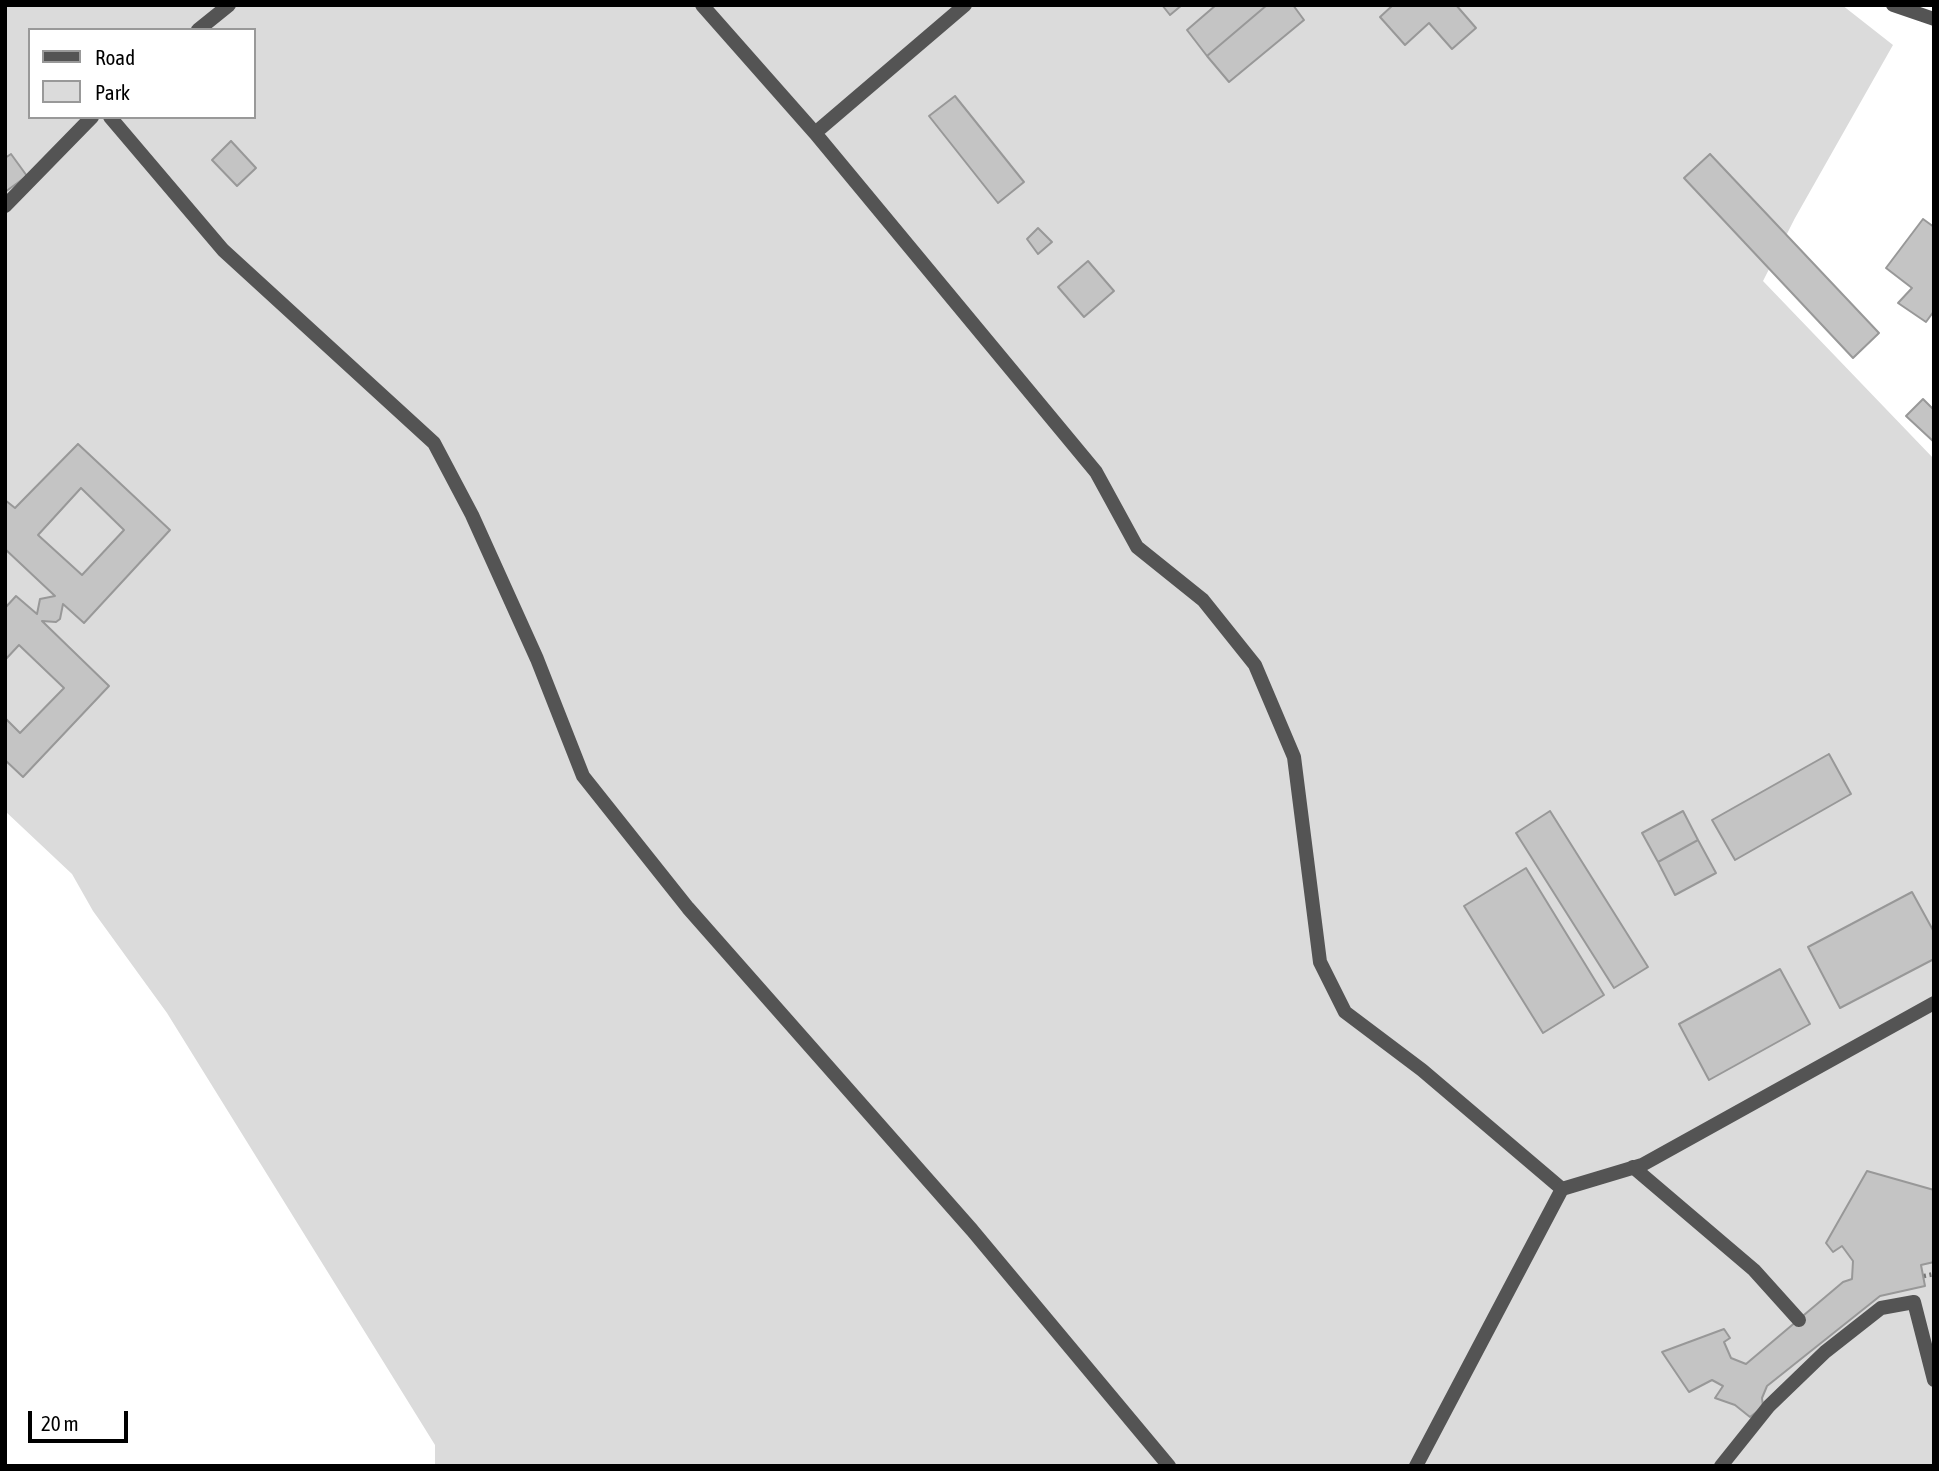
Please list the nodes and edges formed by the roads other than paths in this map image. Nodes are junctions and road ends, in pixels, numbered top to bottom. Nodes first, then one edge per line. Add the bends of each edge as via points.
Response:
1 (229, 5) edge
2 (702, 5) edge
3 (965, 5) edge
4 (1893, 5) edge
5 (1934, 19) edge
6 (200, 28) edge
7 (90, 119) edge
8 (112, 119) edge
9 (815, 133) junction
10 (5, 206) edge
11 (1934, 1003) edge
12 (1633, 1167) junction
13 (1562, 1189) junction
14 (1798, 1320) dead end
15 (1934, 1380) edge
16 (1169, 1466) edge
17 (1416, 1466) edge
18 (1721, 1466) edge

1 - 6 street
2 - 9 street
3 - 9 street
4 - 5 street
7 - 10 street
8 - 16 street via 223,250 434,443 537,659 583,776 688,908 972,1230
9 - 13 street via 1096,472 1138,547 1203,600 1255,665 1294,757 1320,962 1345,1012 1422,1070
11 - 12 street
12 - 13 street
12 - 14 street via 1754,1270
13 - 17 street
15 - 18 street via 1914,1302 1881,1308 1822,1348

